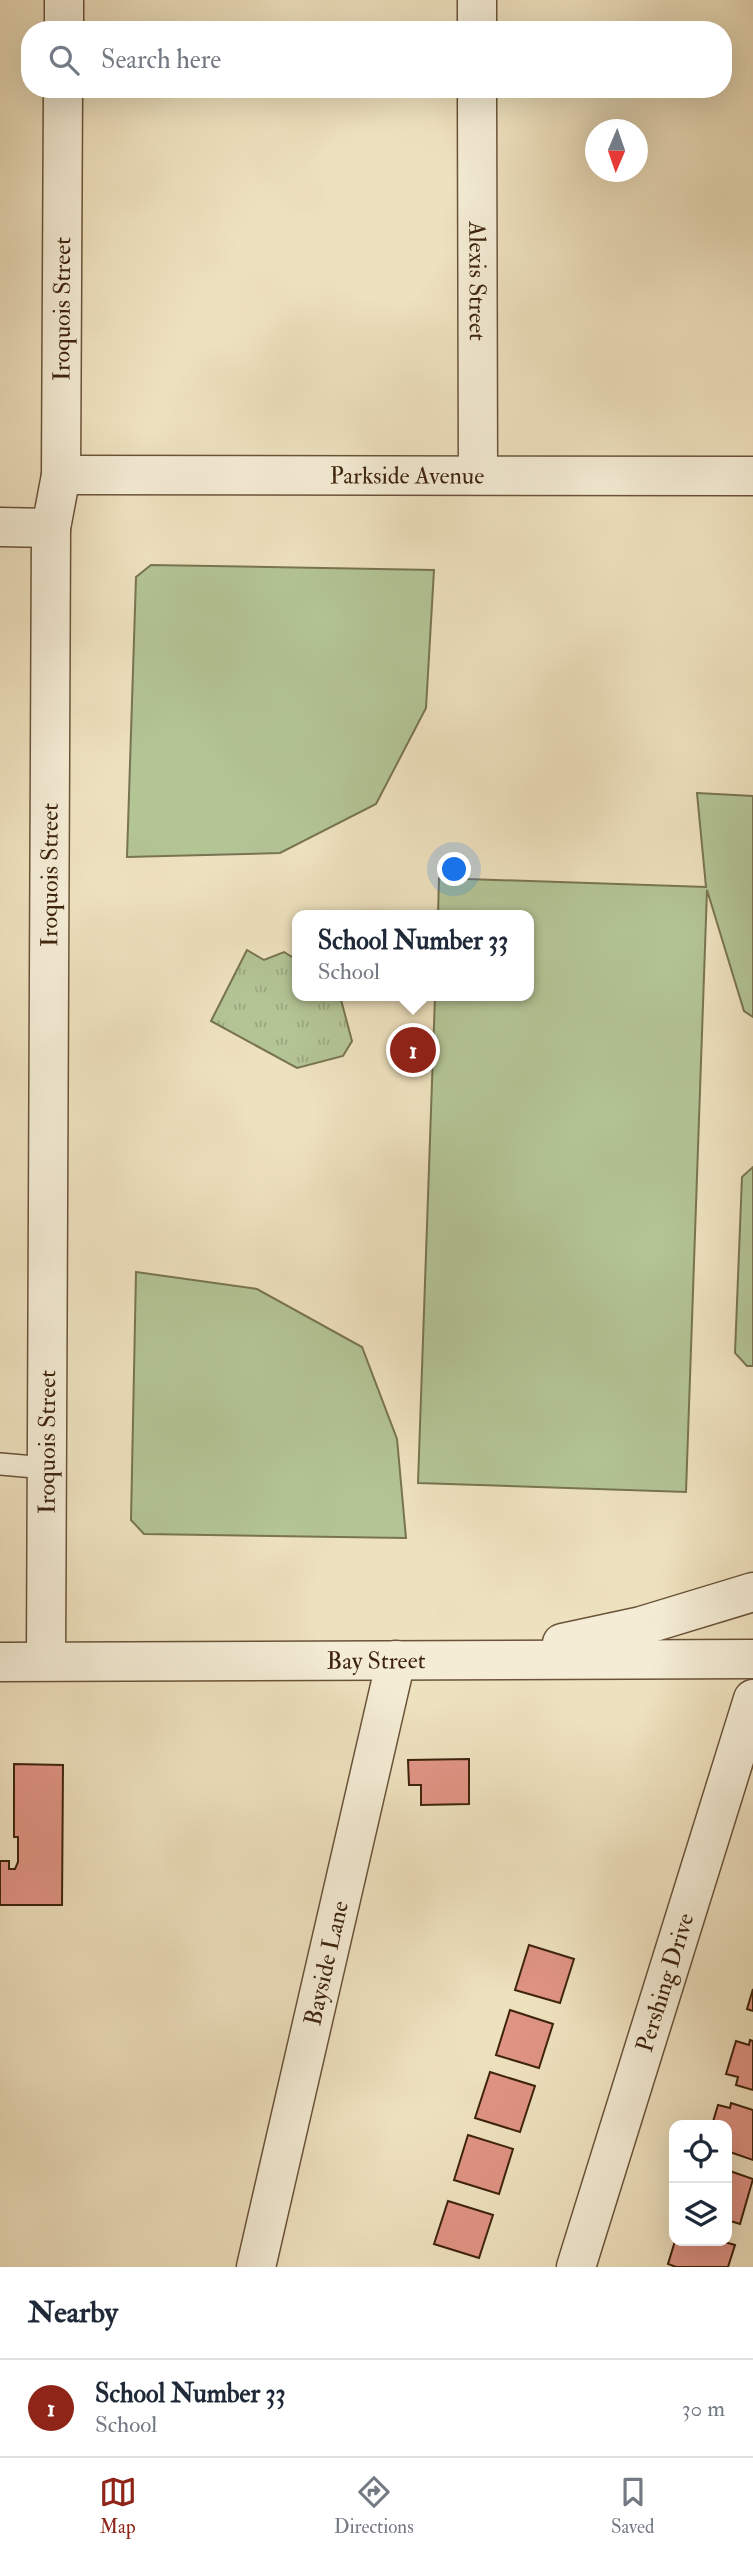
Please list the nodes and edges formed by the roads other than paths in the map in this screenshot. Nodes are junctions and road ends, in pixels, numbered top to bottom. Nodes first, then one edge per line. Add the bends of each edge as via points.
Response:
1 (64, 0) edge
2 (477, 0) edge
3 (64, 21) edge
4 (477, 21) edge
5 (64, 98) edge
6 (477, 98) edge
7 (61, 475) junction
8 (478, 475) junction
9 (753, 476) edge
10 (0, 527) edge
11 (51, 528) junction
12 (0, 1464) edge
13 (46, 1468) junction
14 (753, 1592) edge
15 (487, 1659) junction
16 (753, 1659) edge
17 (396, 1660) junction
18 (46, 1661) junction
19 (0, 1662) edge
20 (753, 1699) edge
21 (256, 2267) edge
22 (576, 2267) edge

1 - 3 street
2 - 4 street
5 - 7 street, Iroquois Street
6 - 8 street, Alexis Street
7 - 8 street, Parkside Avenue
7 - 11 street, Iroquois Street
8 - 9 street, Parkside Avenue
10 - 11 street
11 - 13 street, Iroquois Street
12 - 13 lane
13 - 18 street, Iroquois Street
14 - 15 street via 641,1626
15 - 16 street, Bay Street
15 - 17 street, Bay Street
17 - 18 street, Bay Street
17 - 21 street, Bayside Lane
18 - 19 street, Bay Street
20 - 22 street, Pershing Drive

